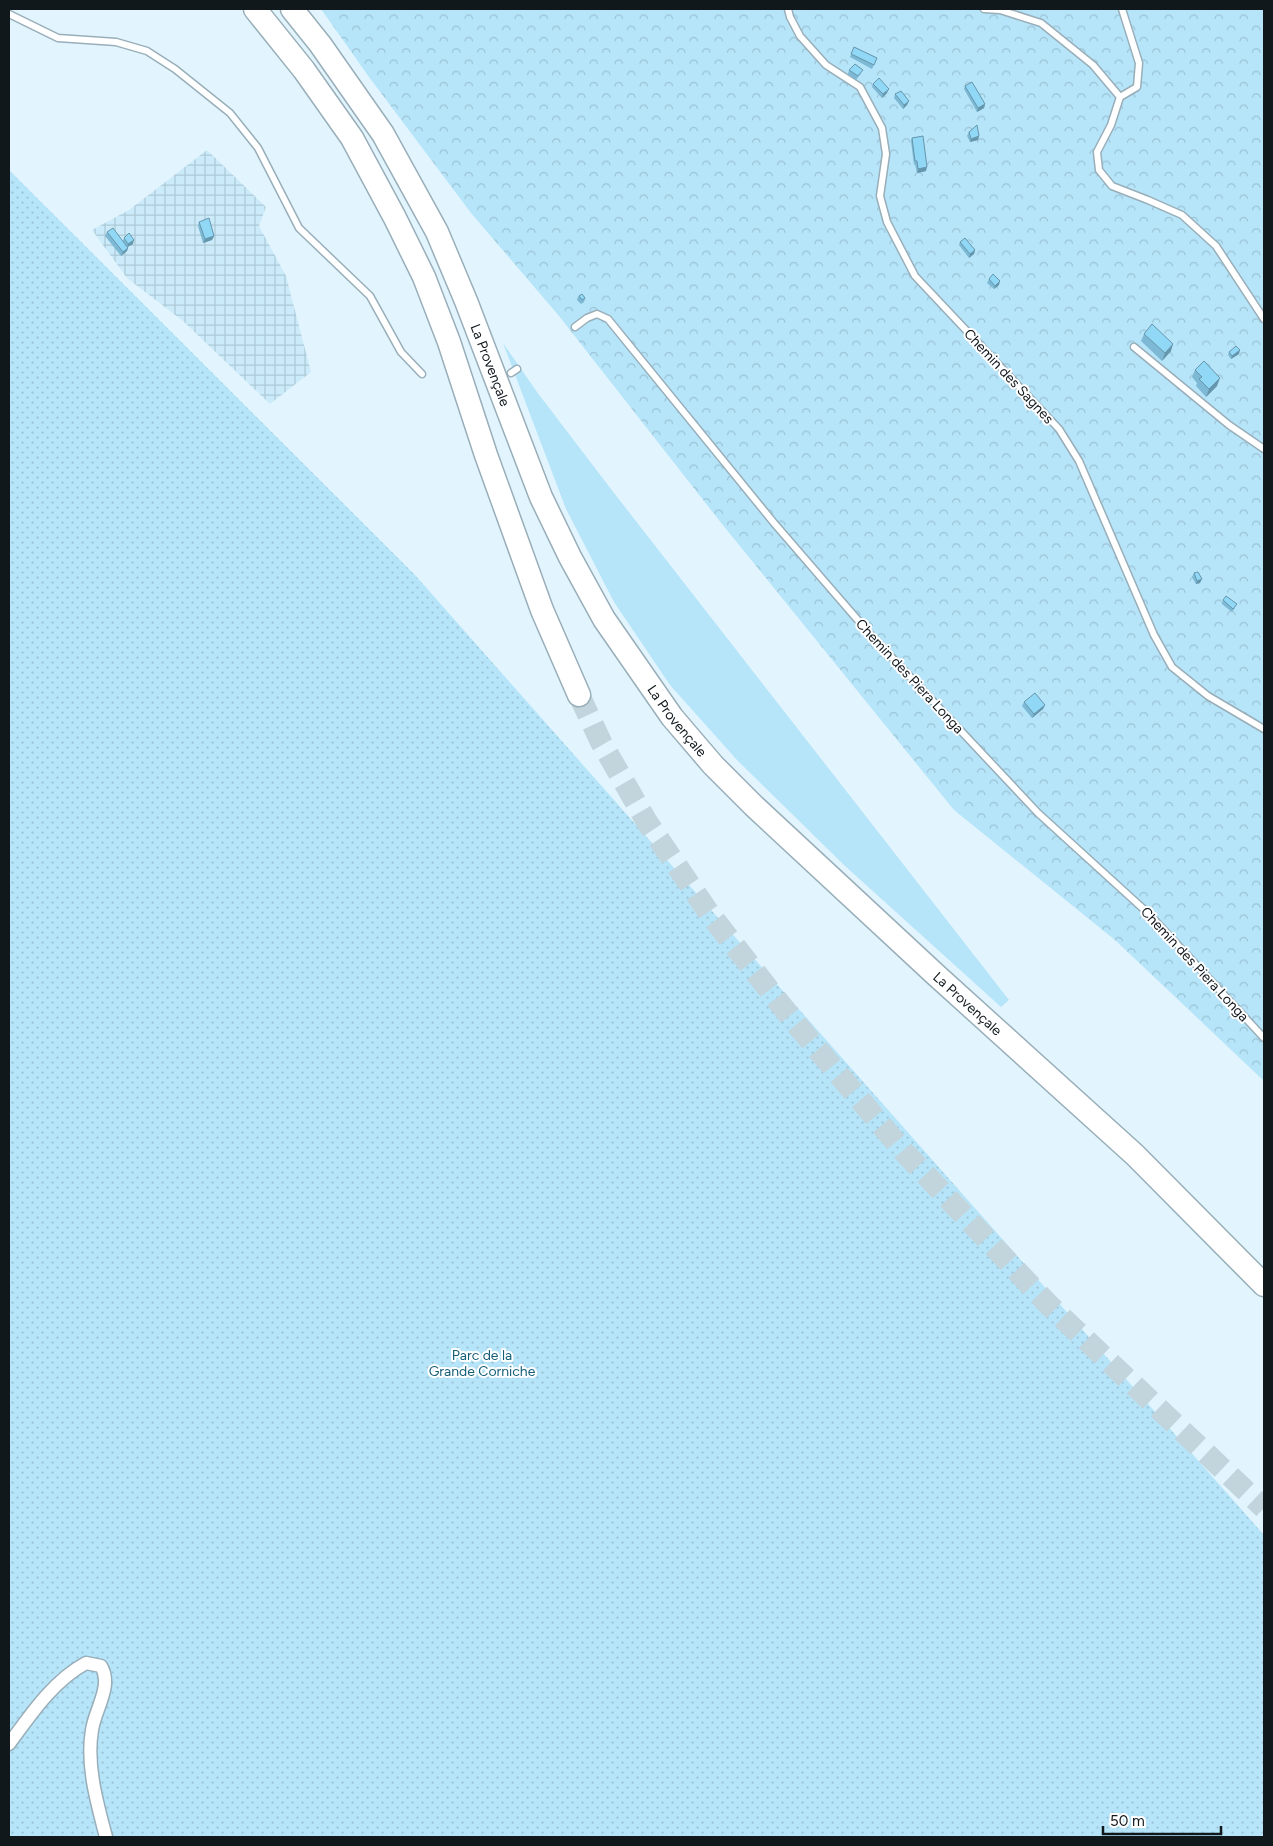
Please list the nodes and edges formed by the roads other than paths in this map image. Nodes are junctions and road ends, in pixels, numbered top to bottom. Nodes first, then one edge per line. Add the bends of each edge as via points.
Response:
1 (255, 9) edge
2 (292, 9) edge
3 (788, 9) edge
4 (984, 9) edge
5 (1122, 9) edge
6 (9, 14) edge
7 (1120, 97) junction
8 (1264, 319) edge
9 (575, 327) dead end
10 (1134, 347) dead end
11 (422, 374) dead end
12 (1264, 449) edge
13 (579, 695) tunnel mouth
14 (1264, 729) edge
15 (1264, 1038) edge
16 (1264, 1285) edge
17 (9, 1744) edge
18 (106, 1837) edge

1 - 13 highway via 304,70 352,138 424,277 542,610
2 - 16 highway, La Provençale via 383,134 432,224 466,302 541,497 570,557 604,619 672,717 754,806 1135,1155
3 - 14 lane, Chemin des Sagnes via 800,36 826,65 860,88 882,128 886,154 880,196 888,222 915,276 1059,428 1079,461 1154,635 1172,667 1208,696
4 - 7 lane via 1000,10 1041,23 1093,65
5 - 7 lane via 1139,63 1137,87
6 - 11 lane via 58,38 116,42 147,51 230,113 258,148 299,228 370,296 401,352
7 - 8 lane via 1097,152 1099,170 1112,186 1182,215 1216,246
9 - 15 lane, Chemin des Piera Longa via 597,314 608,319 774,524 869,633 1038,813 1149,914
10 - 12 lane via 1229,425
17 - 18 street via 57,1683 86,1663 101,1666 106,1683 92,1729 90,1760

